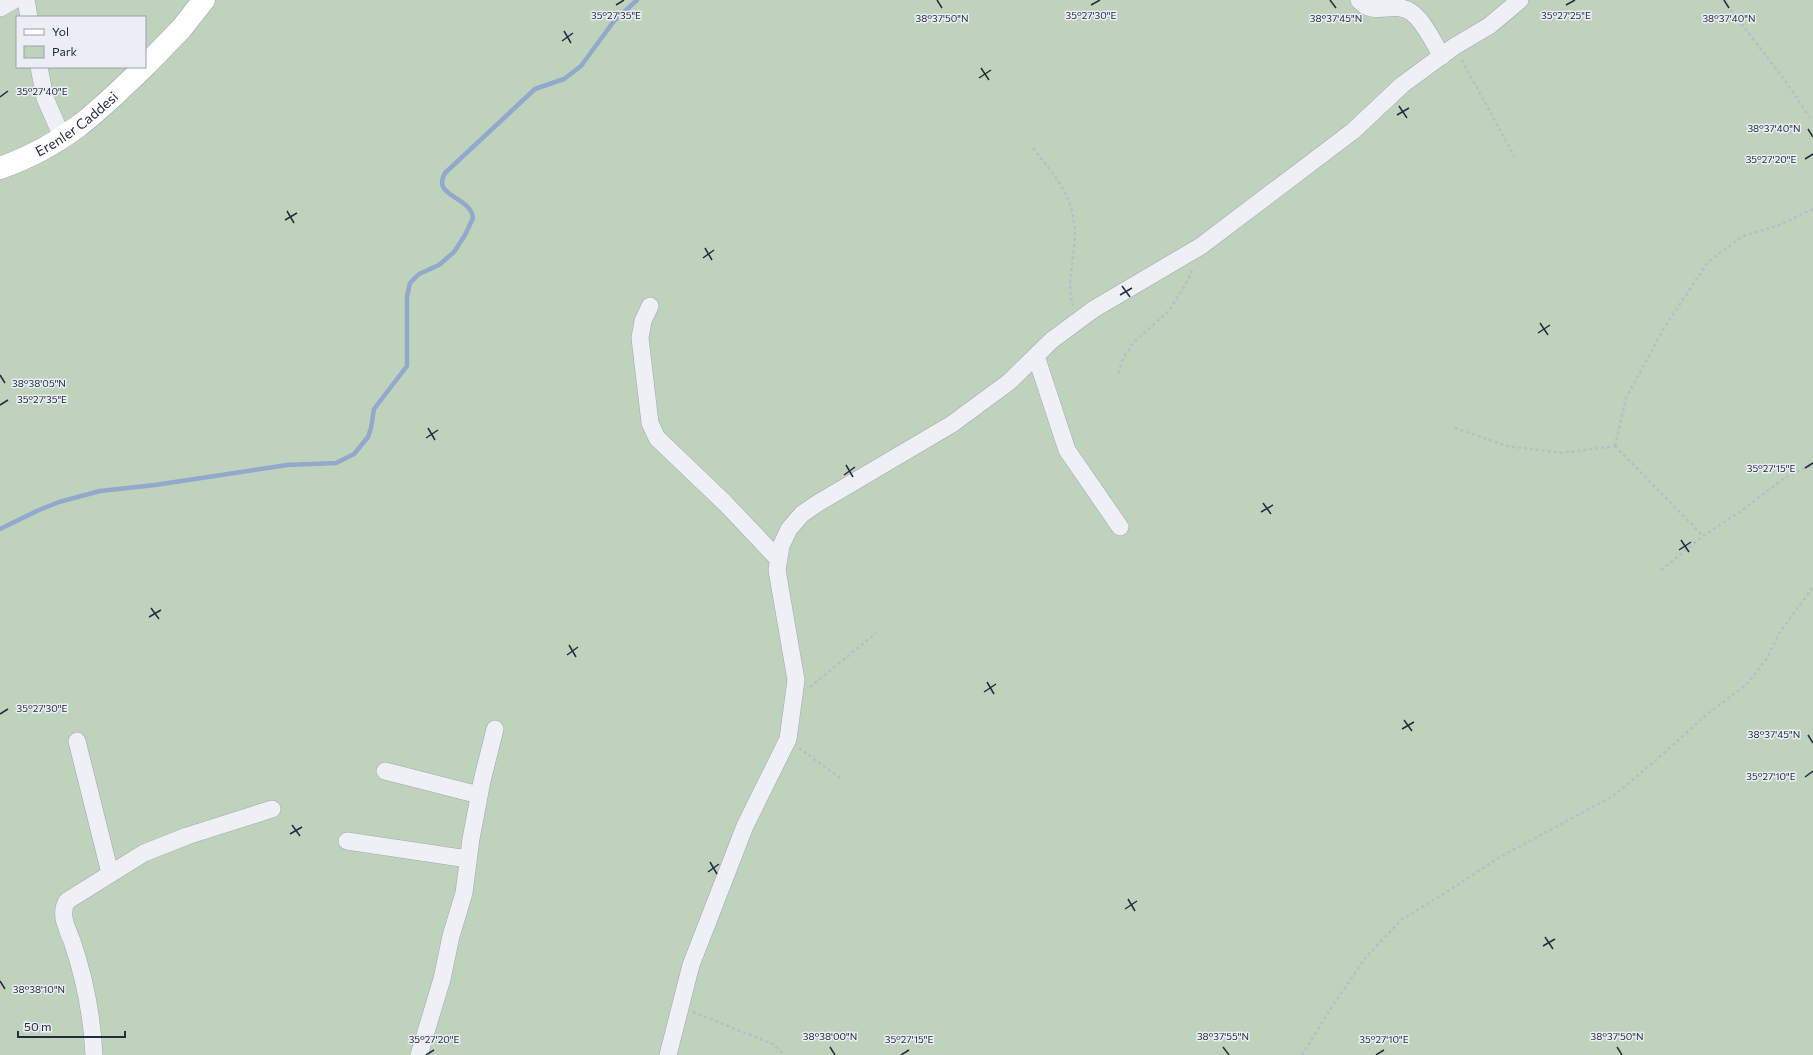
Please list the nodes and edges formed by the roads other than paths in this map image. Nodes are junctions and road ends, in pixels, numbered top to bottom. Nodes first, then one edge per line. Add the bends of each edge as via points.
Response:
1 (14, 0) edge
2 (26, 0) edge
3 (204, 0) edge
4 (1359, 0) edge
5 (1520, 0) edge
6 (0, 8) edge
7 (29, 16) edge
8 (1448, 51) junction
9 (146, 64) edge
10 (39, 68) edge
11 (142, 68) edge
12 (63, 139) junction
13 (0, 168) edge
14 (650, 306) dead end
15 (1036, 356) junction
16 (1120, 527) dead end
17 (779, 560) junction
18 (495, 729) dead end
19 (77, 741) dead end
20 (385, 771) dead end
21 (479, 795) junction
22 (272, 809) dead end
23 (347, 840) dead end
24 (468, 859) junction
25 (110, 873) junction
26 (94, 1055) edge
27 (419, 1055) edge
28 (668, 1055) edge

1 - 6 street
2 - 7 street
3 - 9 main road, Erenler Caddesi via 181,29
4 - 8 street via 1364,6 1376,10 1401,8 1411,11
5 - 8 street via 1488,26
8 - 15 street via 1402,85 1353,131 1201,246 1094,309 1052,340
10 - 12 street via 45,98
11 - 12 main road, Erenler Caddesi via 101,109
12 - 13 main road, Erenler Caddesi via 19,162
14 - 17 street via 643,321 640,338 650,423 657,438 725,503
15 - 16 street via 1067,450
15 - 17 street via 1009,382 952,424 802,514 789,529 781,546
17 - 28 street via 777,570 780,594 796,680 788,739 745,826 691,965
18 - 21 street
19 - 25 street
20 - 21 street
21 - 24 street
22 - 25 street via 187,836 144,853
23 - 24 street
24 - 27 street via 464,893
25 - 26 street via 67,901 63,910 64,920 83,974 92,1022

